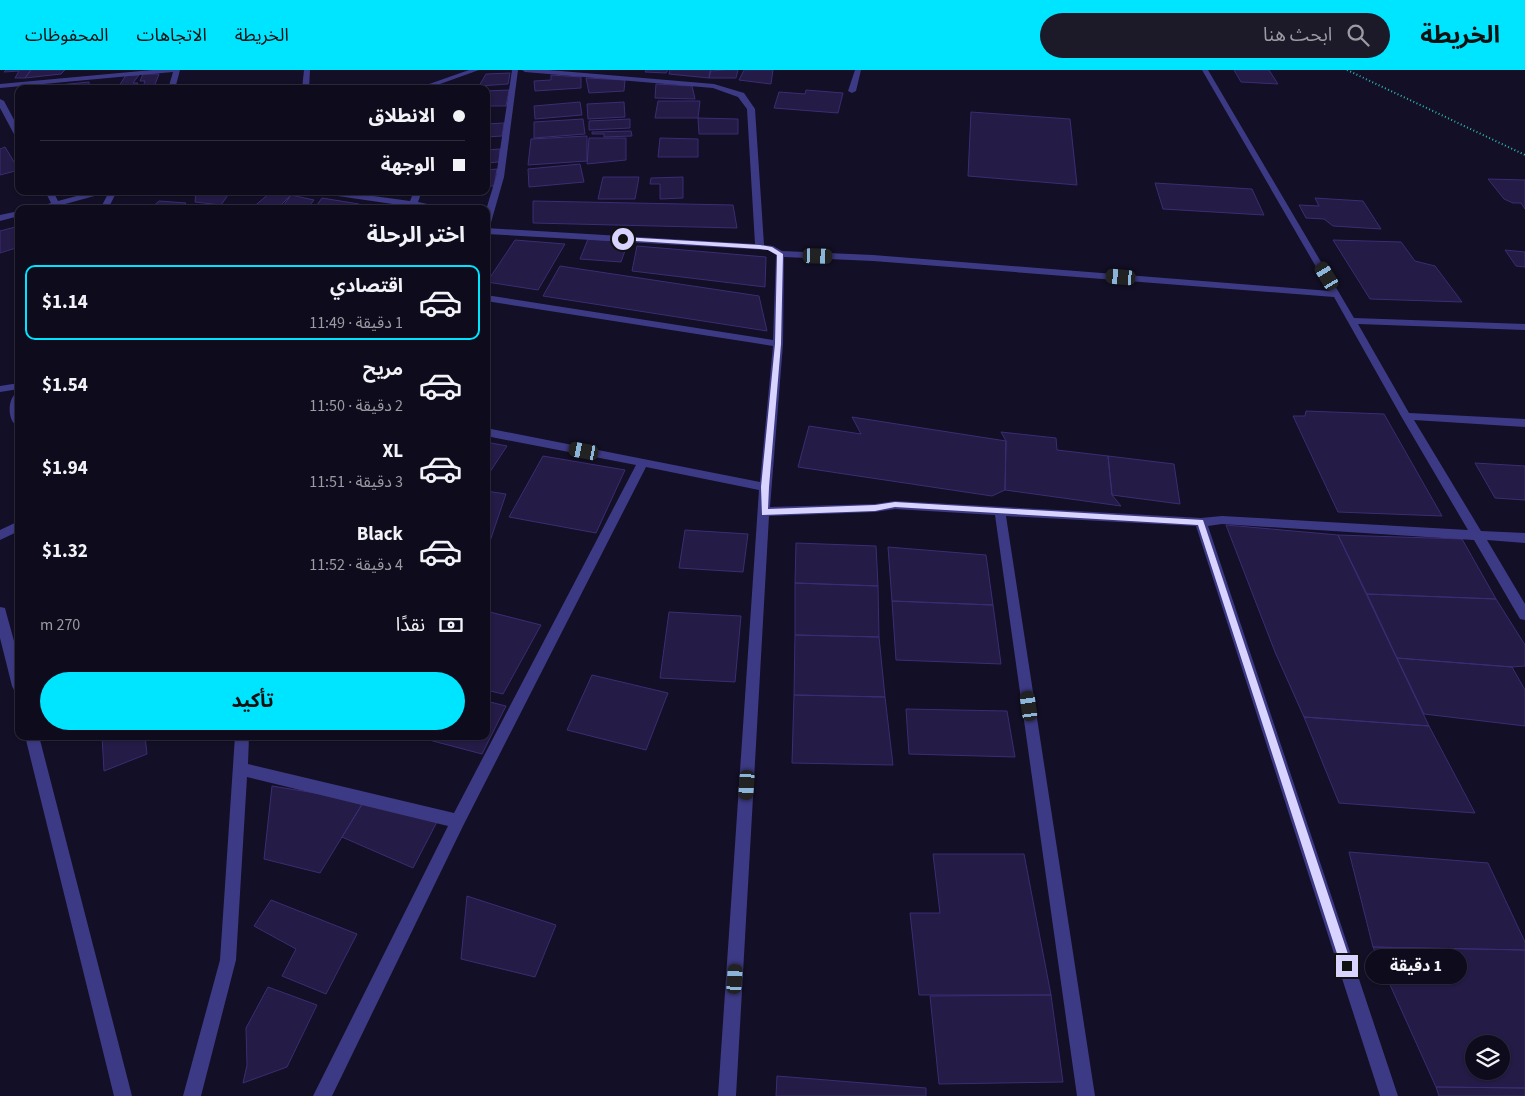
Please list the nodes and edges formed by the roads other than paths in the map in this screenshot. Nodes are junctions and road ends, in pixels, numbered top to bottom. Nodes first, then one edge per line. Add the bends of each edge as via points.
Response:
1 (72, 70) edge
2 (175, 70) edge
3 (307, 70) edge
4 (476, 70) edge
5 (515, 70) edge
6 (525, 70) edge
7 (858, 70) edge
8 (1205, 70) edge
9 (454, 76) junction
10 (66, 79) junction
11 (172, 85) edge
12 (305, 85) edge
13 (429, 85) edge
14 (453, 85) edge
15 (0, 86) edge
16 (852, 91) dead end
17 (0, 101) edge
18 (15, 129) edge
19 (51, 195) edge
20 (90, 195) edge
21 (346, 195) edge
22 (416, 195) edge
23 (56, 204) junction
24 (412, 204) junction
25 (52, 205) edge
26 (419, 205) edge
27 (490, 208) edge
28 (15, 214) edge
29 (0, 218) edge
30 (490, 231) edge
31 (760, 247) junction
32 (780, 254) junction
33 (1337, 294) junction
34 (490, 299) edge
35 (1351, 322) junction
36 (1525, 328) edge
37 (778, 344) junction
38 (15, 386) edge
39 (0, 388) edge
40 (1406, 416) junction
41 (1525, 423) edge
42 (490, 433) edge
43 (643, 462) junction
44 (765, 487) junction
45 (765, 512) junction
46 (1000, 512) junction
47 (1201, 522) junction
48 (15, 527) edge
49 (1478, 534) junction
50 (0, 535) edge
51 (1525, 538) edge
52 (0, 612) edge
53 (1525, 615) edge
54 (15, 670) edge
55 (33, 740) edge
56 (242, 740) edge
57 (240, 768) junction
58 (458, 821) junction
59 (123, 1096) edge
60 (192, 1096) edge
61 (322, 1096) edge
62 (727, 1096) edge
63 (1086, 1096) edge
64 (1389, 1096) edge

1 - 10 street
2 - 10 street
2 - 11 street
3 - 12 street
4 - 9 street
5 - 27 street via 500,177
6 - 31 street via 714,86 741,94 751,109
7 - 16 street
8 - 33 street
9 - 13 street
9 - 14 street
10 - 15 street
17 - 18 street
19 - 23 street
20 - 23 street
21 - 24 street
22 - 24 street
23 - 25 street
24 - 26 street
28 - 29 street
30 - 31 street
31 - 32 street
32 - 33 street via 873,258
32 - 37 street
33 - 35 street
34 - 37 street
35 - 36 street
35 - 40 street
37 - 44 street
38 - 39 street
40 - 41 street
40 - 49 street
42 - 43 street
43 - 44 street
43 - 58 street
44 - 45 street
45 - 46 street via 895,505
45 - 62 street
46 - 47 street
46 - 63 street
47 - 49 street via 1222,520
47 - 64 street
48 - 50 street
49 - 51 street
49 - 53 street
52 - 54 street
55 - 59 street
56 - 57 street
57 - 58 street
57 - 60 street via 228,960
58 - 61 street

